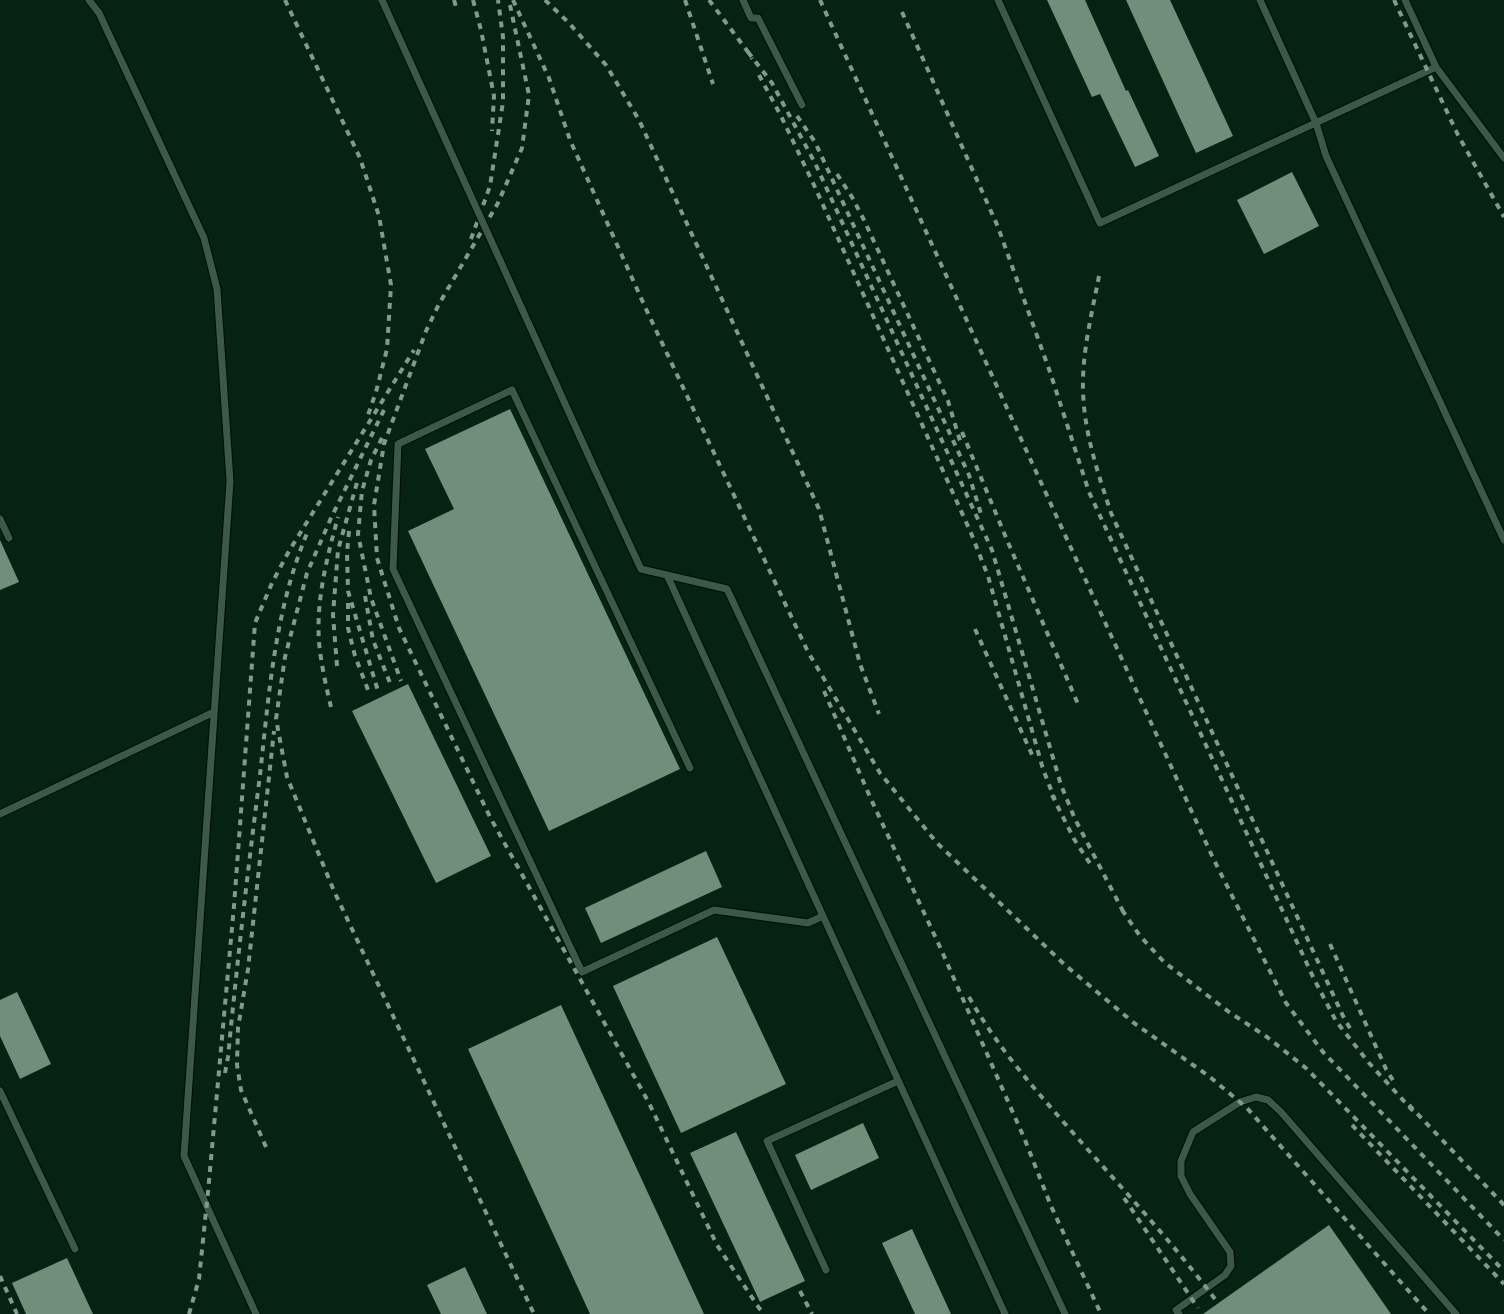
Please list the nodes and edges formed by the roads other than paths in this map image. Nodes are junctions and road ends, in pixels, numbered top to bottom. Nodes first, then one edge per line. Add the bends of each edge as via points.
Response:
1 (89, 0) edge
2 (382, 0) edge
3 (742, 0) edge
4 (998, 0) edge
5 (1260, 0) edge
6 (1405, 0) edge
7 (1436, 67) junction
8 (802, 105) dead end
9 (1316, 123) junction
10 (1504, 158) edge
11 (0, 519) edge
12 (8, 538) dead end
13 (1504, 540) edge
14 (667, 575) junction
15 (214, 712) junction
16 (690, 768) dead end
17 (0, 814) edge
18 (823, 916) junction
19 (898, 1081) junction
20 (0, 1092) edge
21 (75, 1250) dead end
22 (826, 1270) dead end
23 (256, 1314) edge
24 (1005, 1314) edge
25 (1065, 1314) edge
26 (1179, 1314) edge
27 (1456, 1314) edge

1 - 15 lane via 99,13 204,238 216,289 230,481
2 - 14 lane, bridge via 641,569
3 - 8 lane via 750,18 758,18
4 - 9 lane via 1100,223
5 - 9 lane
6 - 7 lane
7 - 9 lane
7 - 10 lane
9 - 13 lane via 1326,156
11 - 12 lane
14 - 18 lane
14 - 25 lane via 727,589
15 - 17 lane
15 - 23 lane via 184,1156
16 - 18 lane via 512,390 398,444 393,569 582,972 714,910 808,923
18 - 19 lane
19 - 22 lane via 767,1141
19 - 24 lane
20 - 21 lane
26 - 27 lane via 1176,1310 1225,1275 1231,1266 1230,1252 1181,1176 1181,1161 1192,1132 1240,1102 1256,1097 1268,1100 1281,1112

